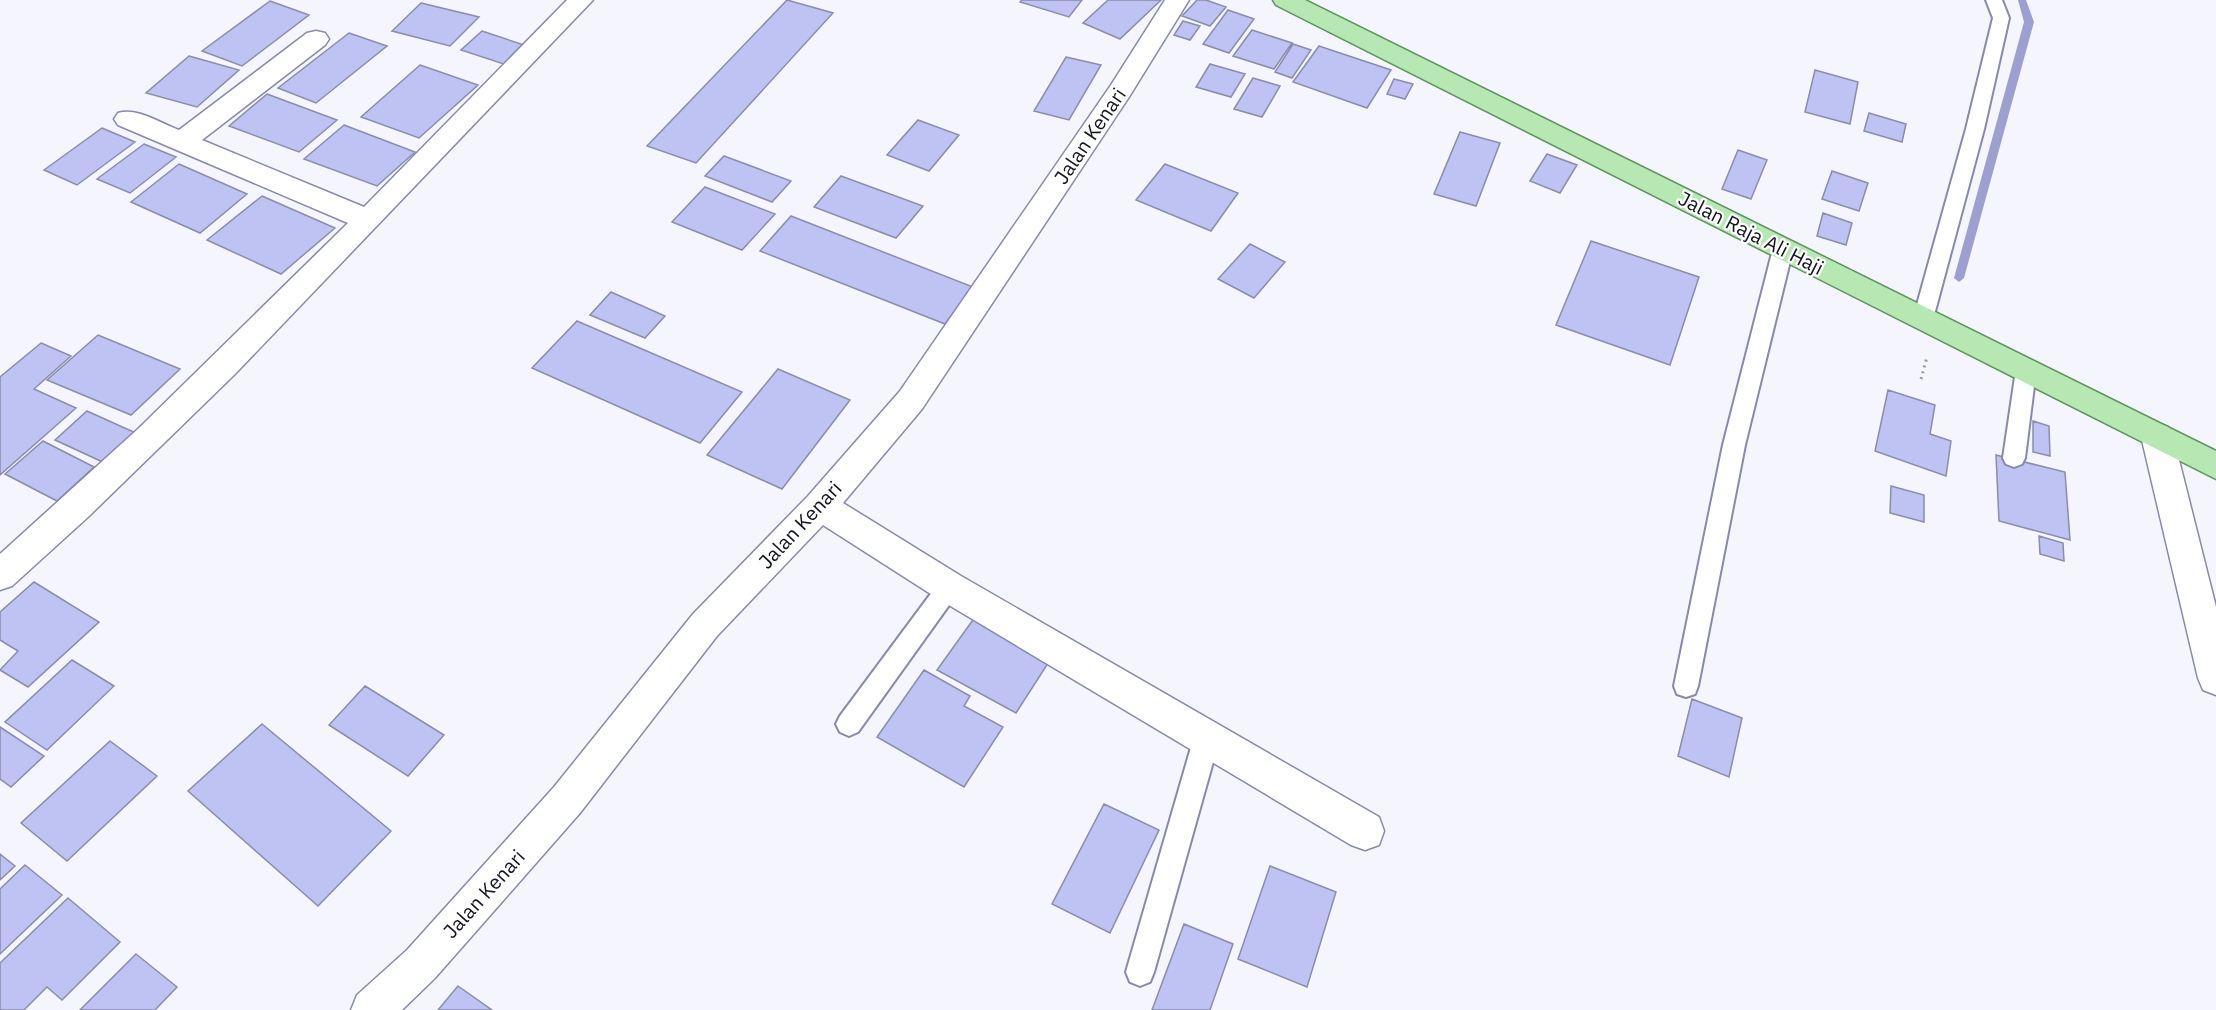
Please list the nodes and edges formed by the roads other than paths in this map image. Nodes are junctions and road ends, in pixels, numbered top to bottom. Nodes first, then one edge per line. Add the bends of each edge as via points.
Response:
1 (581, 0) edge
2 (1177, 0) edge
3 (1285, 0) edge
4 (1994, 0) edge
5 (316, 39) dead end
6 (127, 119) dead end
7 (181, 142) junction
8 (367, 220) junction
9 (1783, 249) junction
10 (1923, 319) junction
11 (2026, 370) junction
12 (2157, 436) junction
13 (2014, 458) dead end
14 (2216, 466) edge
15 (820, 506) junction
16 (0, 575) edge
17 (949, 587) junction
18 (2216, 678) edge
19 (1686, 686) dead end
20 (849, 724) dead end
21 (1207, 737) junction
22 (1365, 831) dead end
23 (1140, 972) dead end
24 (372, 1010) edge

1 - 8 street
2 - 15 street, Jalan Kenari via 911,400
3 - 9 main road, Jalan Raja Ali Haji
4 - 10 lane via 2001,18
5 - 7 street
6 - 7 street
7 - 8 street
8 - 16 street via 270,321
9 - 10 main road, Jalan Raja Ali Haji
9 - 19 lane via 1734,445
10 - 11 main road, Jalan Raja Ali Haji
11 - 12 main road, Jalan Raja Ali Haji
11 - 13 lane
12 - 14 main road, Jalan Raja Ali Haji
12 - 18 street
15 - 17 street
15 - 24 street, Jalan Kenari via 705,625 567,800 421,964
17 - 20 lane
17 - 21 street
21 - 22 street
21 - 23 lane

